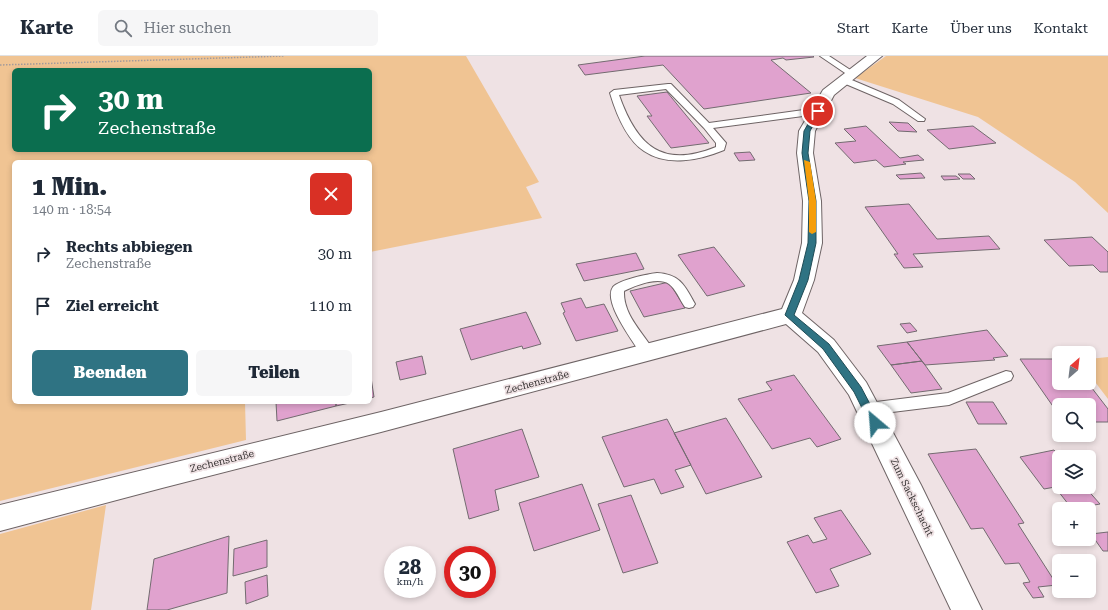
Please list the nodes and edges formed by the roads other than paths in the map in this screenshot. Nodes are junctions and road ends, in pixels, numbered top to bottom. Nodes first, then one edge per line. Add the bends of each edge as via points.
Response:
1 (824, 56) edge
2 (875, 56) edge
3 (847, 76) junction
4 (818, 111) junction
5 (921, 119) dead end
6 (707, 126) junction
7 (689, 304) dead end
8 (790, 315) junction
9 (648, 353) junction
10 (1006, 376) dead end
11 (868, 409) junction
12 (0, 518) edge
13 (967, 610) edge

1 - 3 lane
2 - 3 street
3 - 4 street via 828,93
3 - 5 lane via 896,102
4 - 6 lane
4 - 8 street via 807,131 805,153 812,201 812,243 804,280
6 - 6 lane via 668,86 614,93 618,106 638,142 648,151 671,157 694,156 721,148 721,143
7 - 9 lane via 670,279 637,280 618,289 616,297 620,308
8 - 9 street, Zechenstraße
8 - 11 street, Zum Sackschacht via 826,346 858,390
9 - 12 street, Zechenstraße
10 - 11 lane via 949,399
11 - 13 street, Zum Sackschacht

